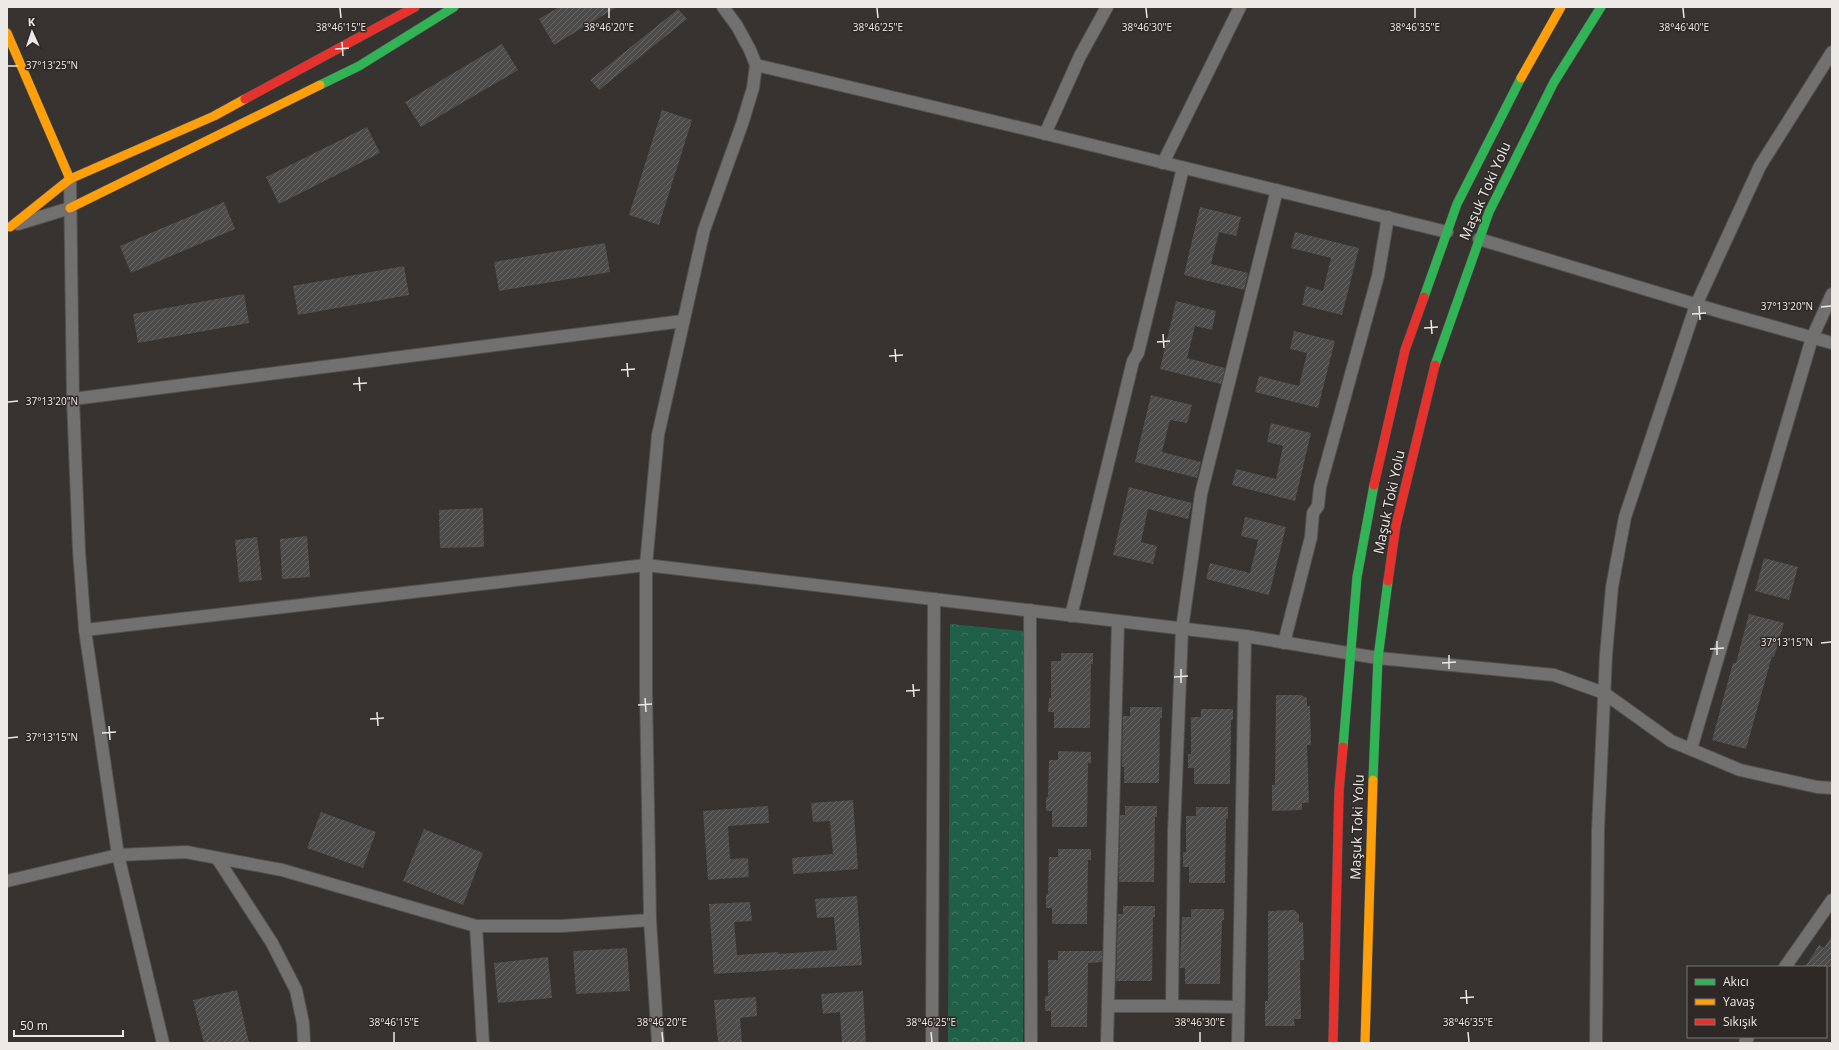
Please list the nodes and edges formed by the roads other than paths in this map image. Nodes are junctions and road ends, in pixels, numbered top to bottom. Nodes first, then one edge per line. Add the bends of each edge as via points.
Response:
1 (415, 7) edge
2 (454, 7) edge
3 (723, 7) edge
4 (1107, 7) edge
5 (1240, 7) edge
6 (1561, 7) edge
7 (1601, 7) edge
8 (7, 34) edge
9 (1832, 52) edge
10 (756, 65) junction
11 (1045, 134) junction
12 (1163, 162) junction
13 (1183, 168) junction
14 (70, 179) junction
15 (1277, 190) junction
16 (70, 208) junction
17 (1388, 218) junction
18 (9, 227) edge
19 (1447, 232) junction
20 (1479, 239) junction
21 (1832, 294) edge
22 (1696, 305) junction
23 (683, 321) junction
24 (1812, 338) junction
25 (1832, 343) edge
26 (73, 399) junction
27 (646, 566) junction
28 (934, 599) junction
29 (1030, 610) junction
30 (1071, 616) junction
31 (1118, 622) junction
32 (1182, 629) junction
33 (85, 630) junction
34 (1244, 636) junction
35 (1284, 643) junction
36 (1350, 653) junction
37 (1378, 658) junction
38 (1604, 693) junction
39 (1691, 749) junction
40 (1832, 788) edge
41 (118, 855) junction
42 (217, 858) junction
43 (7, 881) edge
44 (1832, 900) edge
45 (650, 920) junction
46 (476, 926) junction
47 (1786, 966) edge
48 (1108, 1006) junction
49 (1172, 1006) junction
50 (1238, 1007) junction
51 (163, 1043) edge
52 (304, 1043) edge
53 (483, 1043) edge
54 (658, 1043) edge
55 (932, 1043) edge
56 (1031, 1043) edge
57 (1107, 1043) edge
58 (1238, 1043) edge
59 (1333, 1043) edge
60 (1365, 1043) edge
61 (1596, 1043) edge

1 - 14 main road via 214,116
2 - 16 main road via 359,66
3 - 10 street via 738,26
4 - 11 street via 1080,56
5 - 12 street
6 - 19 main road via 1512,94 1457,204
7 - 20 main road, Maşuk Toki Yolu via 1550,88 1489,212
8 - 14 main road
9 - 22 street via 1760,166
10 - 11 street
10 - 23 street via 742,124 704,230
11 - 12 street
12 - 13 street
13 - 15 street
13 - 30 street
14 - 16 street
14 - 18 main road
15 - 17 street
15 - 32 street via 1202,494
16 - 18 street
16 - 26 street
17 - 19 street
17 - 35 street via 1378,276 1320,487 1318,506 1314,513
19 - 36 main road via 1405,350 1379,462 1357,577
20 - 22 street
20 - 37 main road, Maşuk Toki Yolu via 1435,365 1396,524
21 - 24 street
22 - 24 street
22 - 38 street via 1625,517 1612,587
23 - 26 street
23 - 27 street via 658,436
24 - 25 street
24 - 39 street
26 - 33 street
27 - 28 street
27 - 33 street
27 - 45 street
28 - 29 street
28 - 55 street
29 - 30 street
29 - 56 street
30 - 31 street
31 - 32 street
31 - 48 street
32 - 34 street
32 - 49 street via 1174,832
33 - 41 street
34 - 35 street
34 - 50 street
35 - 36 street
36 - 37 street
36 - 59 main road via 1339,791
37 - 38 street via 1554,675
37 - 60 main road, Maşuk Toki Yolu
38 - 39 street via 1671,741
38 - 61 street via 1598,830
39 - 40 street via 1740,770
41 - 42 street via 186,852
41 - 43 street
41 - 51 street
42 - 46 street via 282,870
42 - 52 street via 272,943 296,990
44 - 47 street
45 - 46 street via 561,926
45 - 54 street
46 - 53 street
48 - 49 street
48 - 57 street
49 - 50 street
50 - 58 street

